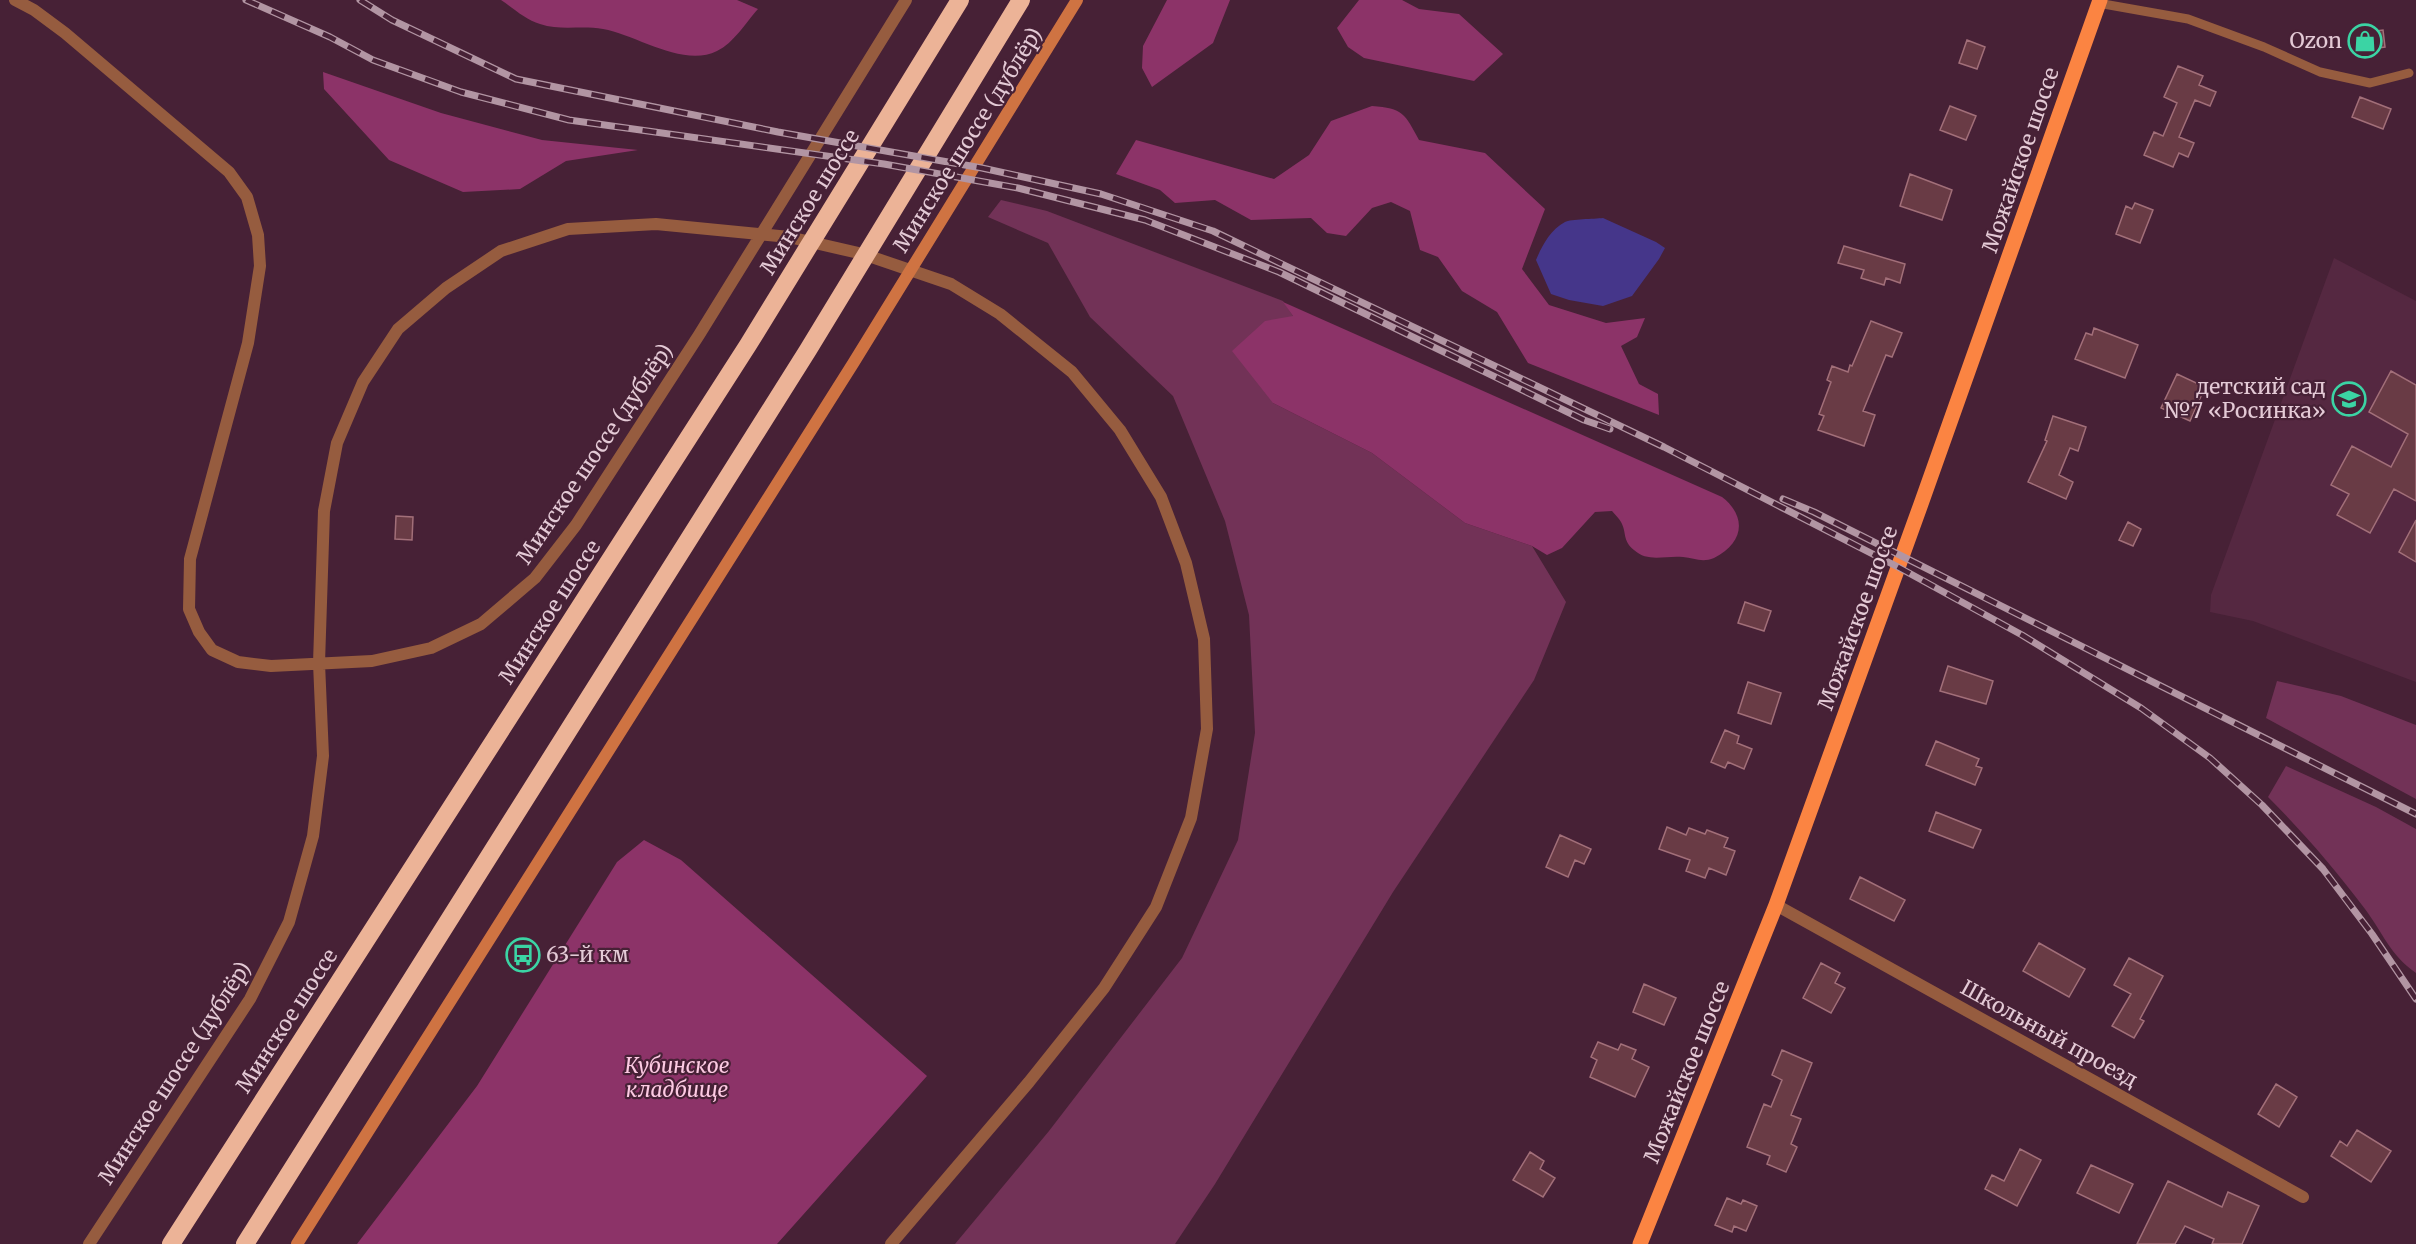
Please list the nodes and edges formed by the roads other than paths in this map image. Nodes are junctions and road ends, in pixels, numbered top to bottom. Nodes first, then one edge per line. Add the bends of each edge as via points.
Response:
1 (15, 0) edge
2 (906, 0) edge
3 (960, 0) edge
4 (1021, 0) edge
5 (1077, 0) edge
6 (2099, 2) edge
7 (2409, 73) dead end
8 (319, 663) junction
9 (1776, 905) junction
10 (2303, 1197) dead end
11 (89, 1244) edge
12 (171, 1244) edge
13 (245, 1244) edge
14 (297, 1244) edge
15 (891, 1244) edge
16 (1640, 1244) edge

1 - 8 street via 49,20 83,48 229,172 247,196 258,235 260,266 248,343 190,559 189,609 212,650 238,662 272,666
2 - 8 street, Минское шоссе (дублёр) via 699,335 576,525 535,578 482,624 431,648 372,661
3 - 12 highway, Минское шоссе via 748,345
4 - 13 highway via 808,351
5 - 14 main road, Минское шоссе (дублёр) via 854,362
6 - 7 lane via 2188,19 2320,72 2370,83
6 - 9 main road, Можайское шоссе
8 - 11 street, Минское шоссе (дублёр) via 323,756 313,836 290,922 250,999
8 - 15 street via 324,511 337,443 363,382 398,330 446,288 501,251 568,229 656,224 789,237 863,254 951,284 1000,314 1072,372 1120,430 1161,497 1186,563 1204,639 1207,729 1191,818 1156,907 1104,988
9 - 10 street, Школьный проезд
9 - 16 main road, Можайское шоссе

